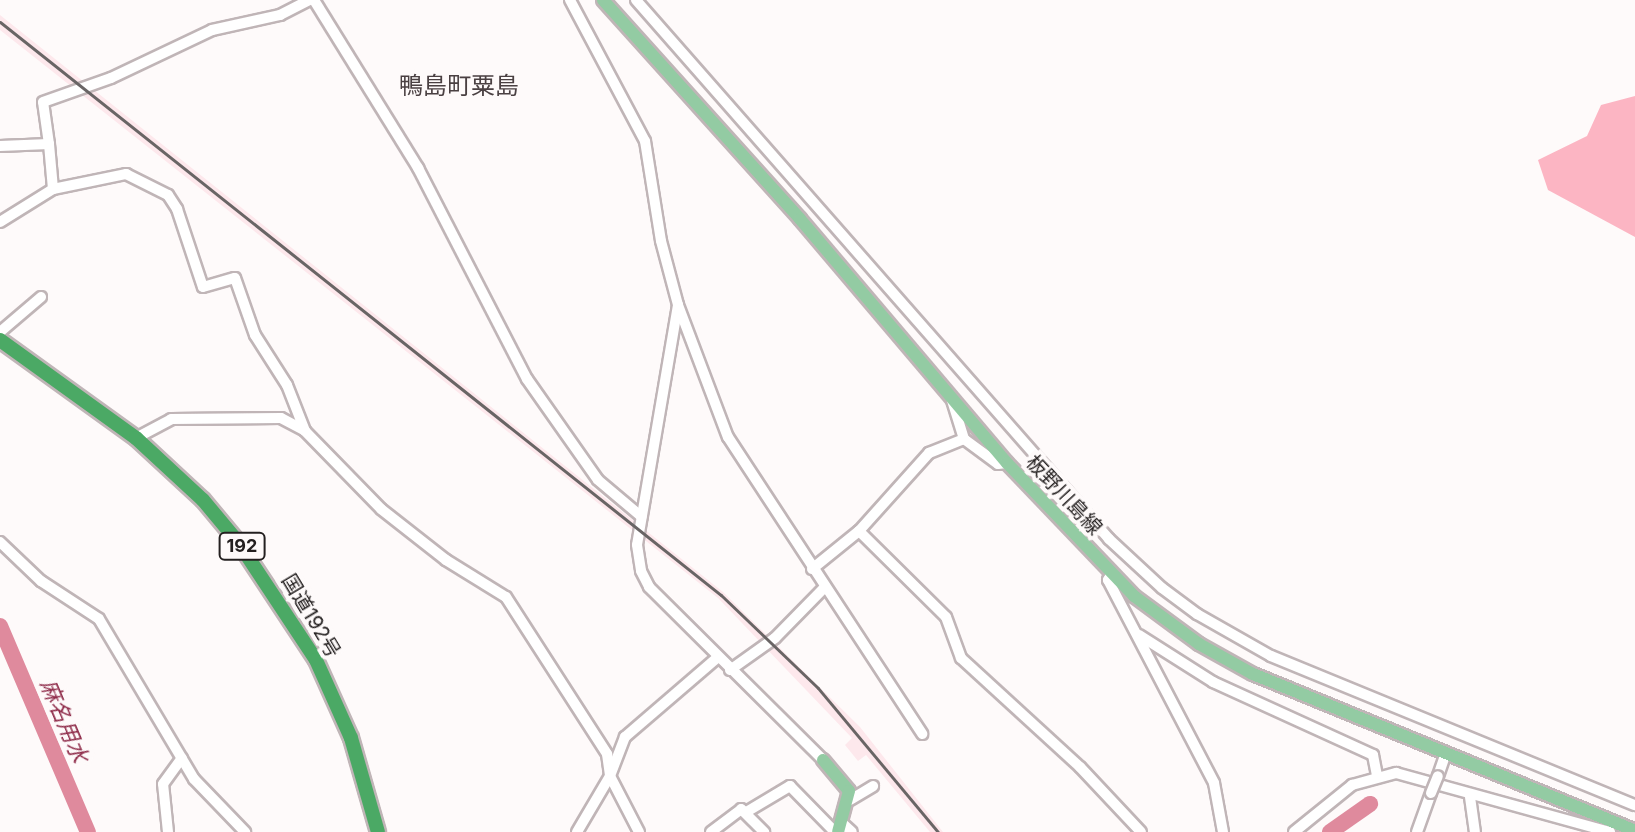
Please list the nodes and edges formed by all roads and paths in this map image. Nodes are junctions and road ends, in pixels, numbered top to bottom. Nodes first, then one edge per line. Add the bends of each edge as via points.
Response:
1 (570, 0) edge
2 (603, 0) edge
3 (636, 0) edge
4 (312, 1) edge
5 (49, 144) junction
6 (0, 146) edge
7 (53, 189) junction
8 (0, 222) edge
9 (41, 297) dead end
10 (678, 305) junction
11 (0, 332) edge
12 (0, 340) edge
13 (951, 395) junction
14 (305, 431) junction
15 (136, 438) junction
16 (964, 439) junction
17 (1007, 463) junction
18 (642, 517) junction
19 (859, 531) junction
20 (0, 542) edge
21 (812, 569) junction
22 (1111, 575) junction
23 (824, 588) junction
24 (1138, 634) junction
25 (717, 658) junction
26 (730, 670) junction
27 (922, 734) dead end
28 (1445, 756) junction
29 (182, 758) junction
30 (823, 760) joint
31 (1377, 775) junction
32 (610, 776) junction
33 (873, 786) dead end
34 (1470, 797) junction
35 (850, 800) junction
36 (1635, 805) edge
37 (748, 811) junction
38 (838, 829) edge
39 (1635, 831) edge
40 (168, 832) edge
41 (245, 832) edge
42 (378, 832) edge
43 (577, 832) edge
44 (639, 832) edge
45 (711, 832) edge
46 (764, 832) edge
47 (852, 832) edge
48 (1141, 832) edge
49 (1223, 832) edge
50 (1294, 832) edge
51 (1417, 832) edge
52 (1475, 832) edge
53 (1610, 832) edge

1 - 10 street via 645,141 661,241
2 - 13 main road, 板野川島線
3 - 36 street via 1109,539 1162,588 1271,656
4 - 5 street via 212,30 111,78 43,102
4 - 18 street via 418,168 527,379 598,480
5 - 6 street
5 - 7 street
7 - 8 street
7 - 14 street via 126,174 168,195 203,287 235,278 255,335 287,385
9 - 11 street
10 - 18 street
10 - 21 street via 728,437
12 - 15 highway, 国道192号 / 192
13 - 16 street
13 - 17 main road, 板野川島線
14 - 15 street via 281,418 171,419
14 - 32 street via 381,509 446,560 506,597 607,754
15 - 42 highway, 国道192号 / 192 via 203,500 292,619 351,738
16 - 17 street via 998,464
16 - 19 street via 923,456
17 - 22 main road, 板野川島線
18 - 25 street via 637,552 649,587
19 - 21 street
19 - 48 street via 946,617 961,658 1080,767
20 - 29 street via 41,581 99,619
21 - 23 street
22 - 24 street via 1108,580
22 - 28 main road, 板野川島線 via 1219,657
23 - 26 street via 775,638
23 - 27 street
24 - 31 street via 1213,682 1373,755
24 - 49 street via 1214,783
25 - 26 street
25 - 32 street via 625,737
26 - 30 street
28 - 39 main road, 板野川島線
28 - 51 street, bridge
29 - 40 street via 163,784
29 - 41 street via 194,779
30 - 35 main road via 849,791
31 - 34 street via 1405,774
31 - 50 street via 1352,785
32 - 43 street
32 - 44 street
33 - 35 street
34 - 52 street
34 - 53 street
35 - 38 main road
37 - 38 street via 790,786
37 - 45 street via 741,809
37 - 46 street
38 - 47 street

